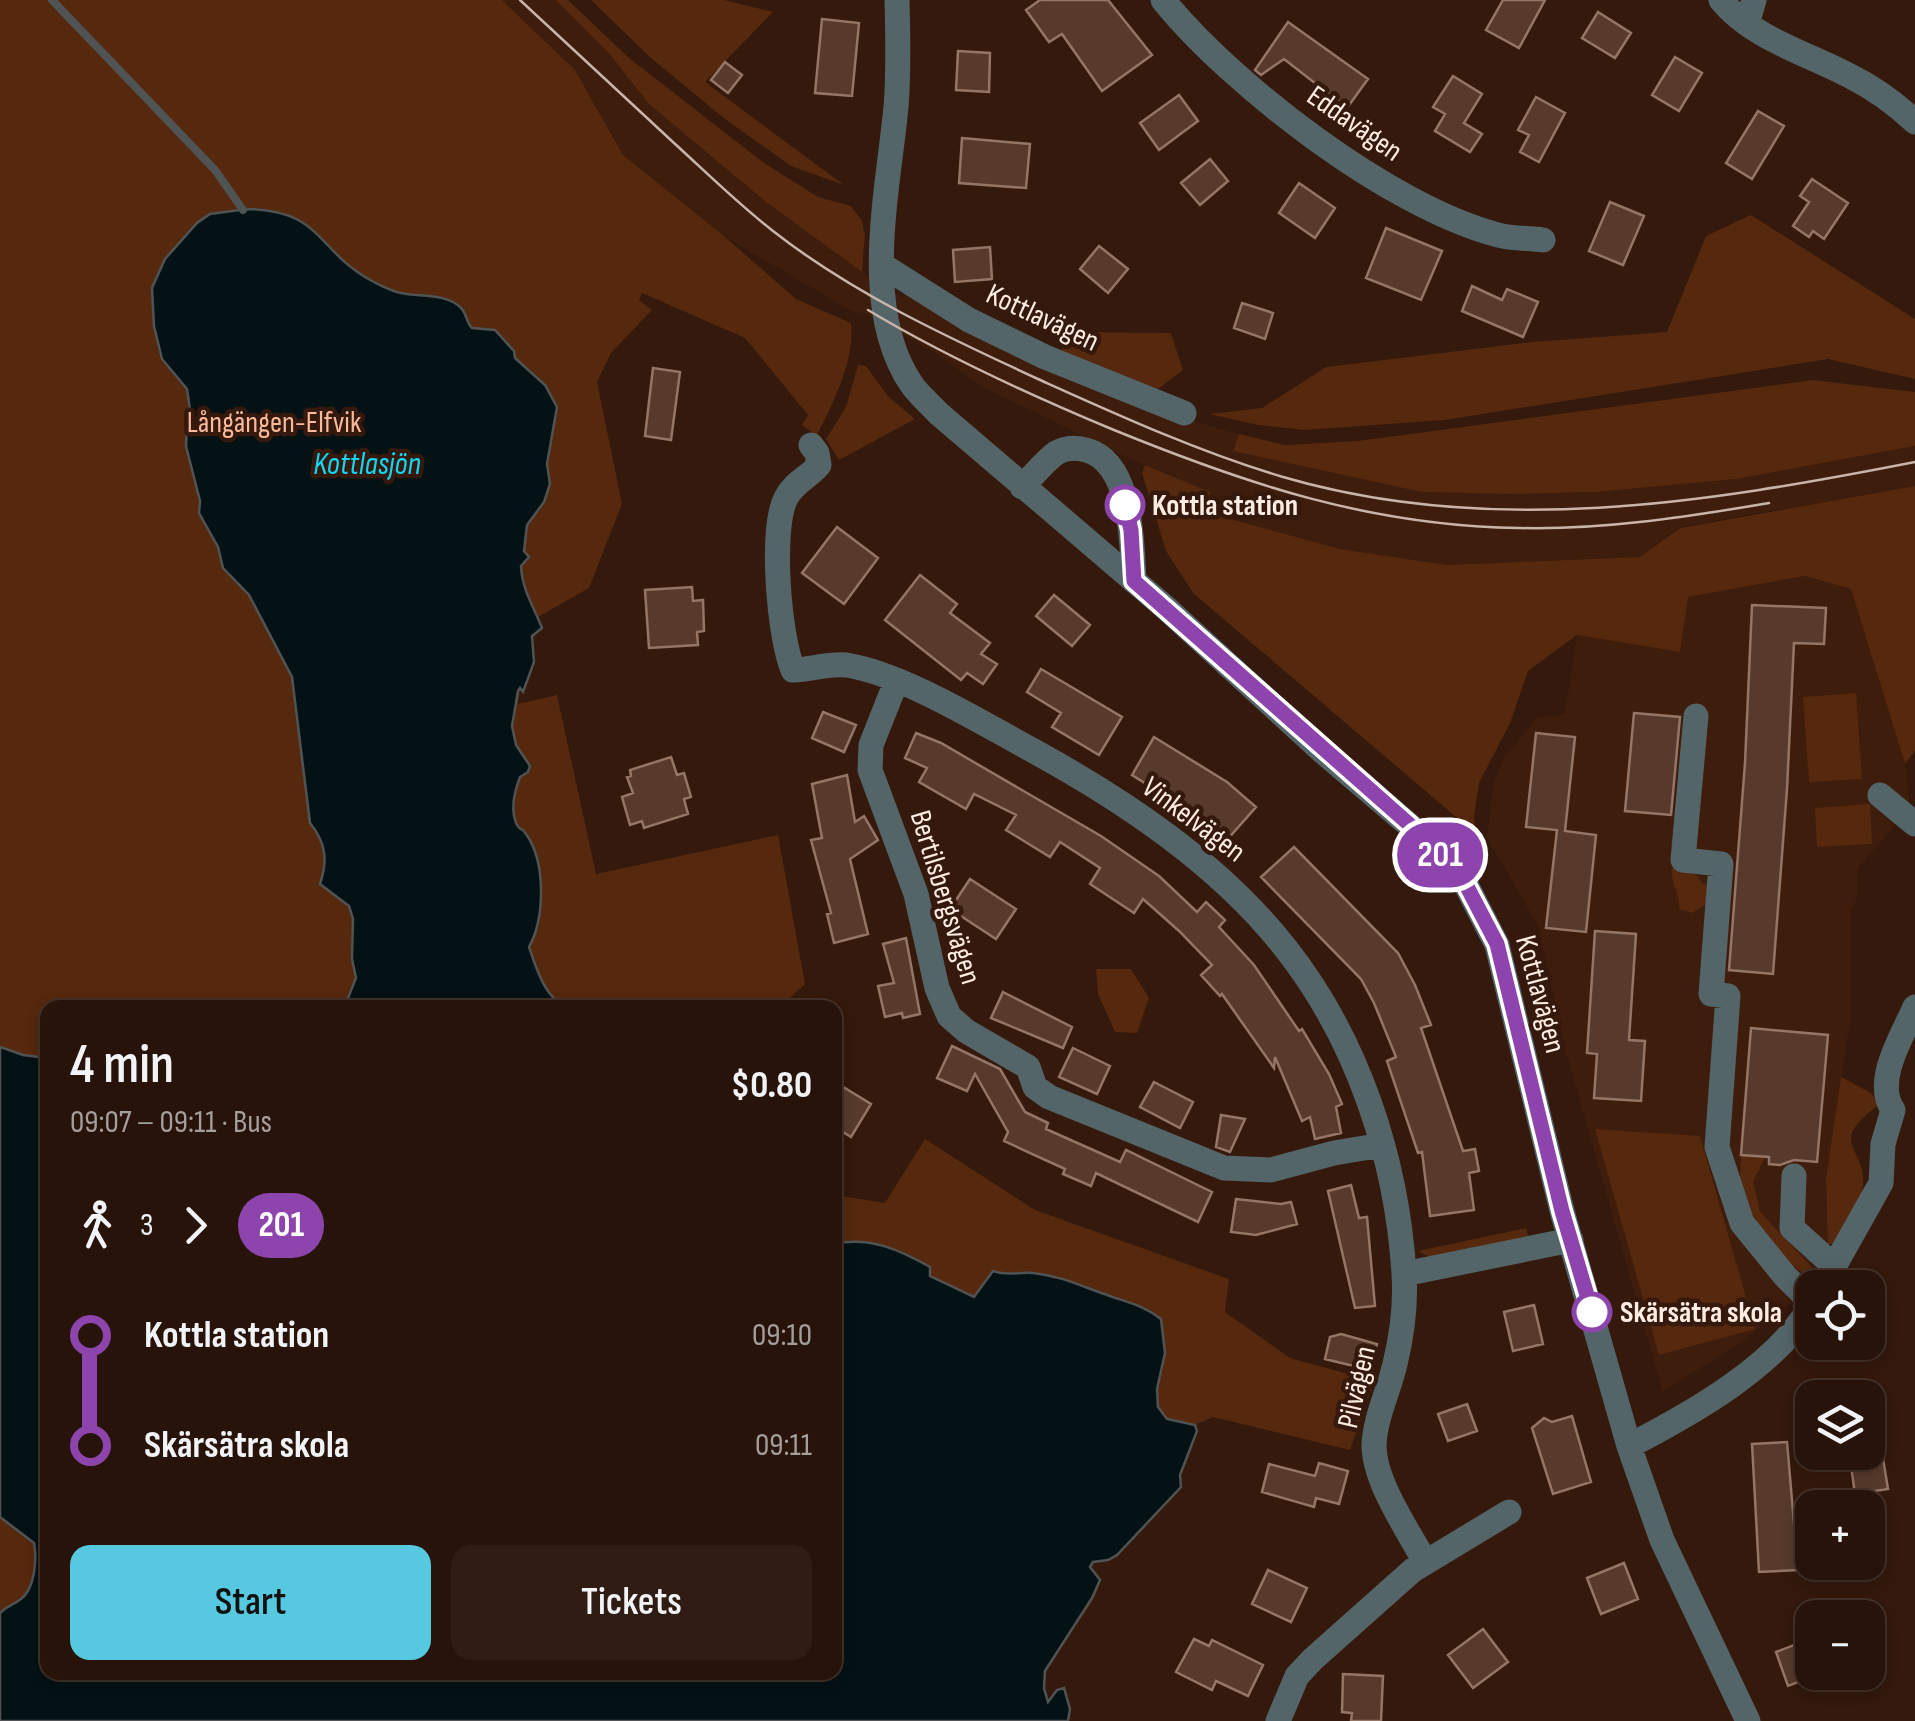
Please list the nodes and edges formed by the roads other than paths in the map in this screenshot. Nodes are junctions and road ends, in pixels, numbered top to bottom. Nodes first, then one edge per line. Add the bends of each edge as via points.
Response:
1 (897, 0) edge
2 (1163, 0) edge
3 (1720, 0) edge
4 (1750, 12) edge
5 (1915, 122) edge
6 (1543, 240) dead end
7 (882, 265) junction
8 (1184, 413) dead end
9 (811, 445) dead end
10 (1022, 486) junction
11 (1134, 581) junction
12 (896, 682) junction
13 (1696, 716) dead end
14 (1880, 795) dead end
15 (1915, 824) edge
16 (1915, 1006) edge
17 (1382, 1144) junction
18 (1794, 1176) dead end
19 (1572, 1240) junction
20 (1823, 1270) edge
21 (1832, 1270) edge
22 (1404, 1274) junction
23 (1795, 1286) edge
24 (1795, 1326) edge
25 (1629, 1446) junction
26 (1509, 1512) dead end
27 (1426, 1562) junction
28 (1278, 1721) edge
29 (1748, 1721) edge

1 - 7 street, Kottlavägen
2 - 6 street, Eddavägen via 1232,72 1406,199 1498,235
3 - 4 street
4 - 5 street
7 - 8 street, Kottlavägen via 969,320
7 - 10 street, Kottlavägen via 886,321 913,386
9 - 12 street, Vinkelvägen via 819,465 791,489 776,525 786,653 793,670 846,666
10 - 11 street, Kottlavägen
10 - 11 street via 1057,452 1072,447 1108,460 1131,530
11 - 19 street, Kottlavägen via 1462,877 1497,944
12 - 17 street, Vinkelvägen via 1066,768 1151,823 1231,888 1287,950 1323,1005 1364,1084
12 - 17 street, Bertilsbergsvägen via 871,745 870,770 916,894 949,1016 1028,1067 1035,1087 1050,1097 1224,1168 1270,1170
13 - 23 street via 1683,860 1721,864 1711,994 1728,996 1718,1147 1742,1223
14 - 15 street
16 - 21 street via 1886,1077 1893,1110 1881,1183
17 - 22 street, Vinkelvägen
18 - 20 street via 1792,1228
19 - 22 street
19 - 25 street, Kottlavägen
22 - 27 street, Pilvägen via 1402,1332 1374,1445 1395,1508
24 - 25 street via 1761,1362
25 - 29 street, Kottlavägen via 1662,1540
26 - 27 street
27 - 28 street via 1296,1676

